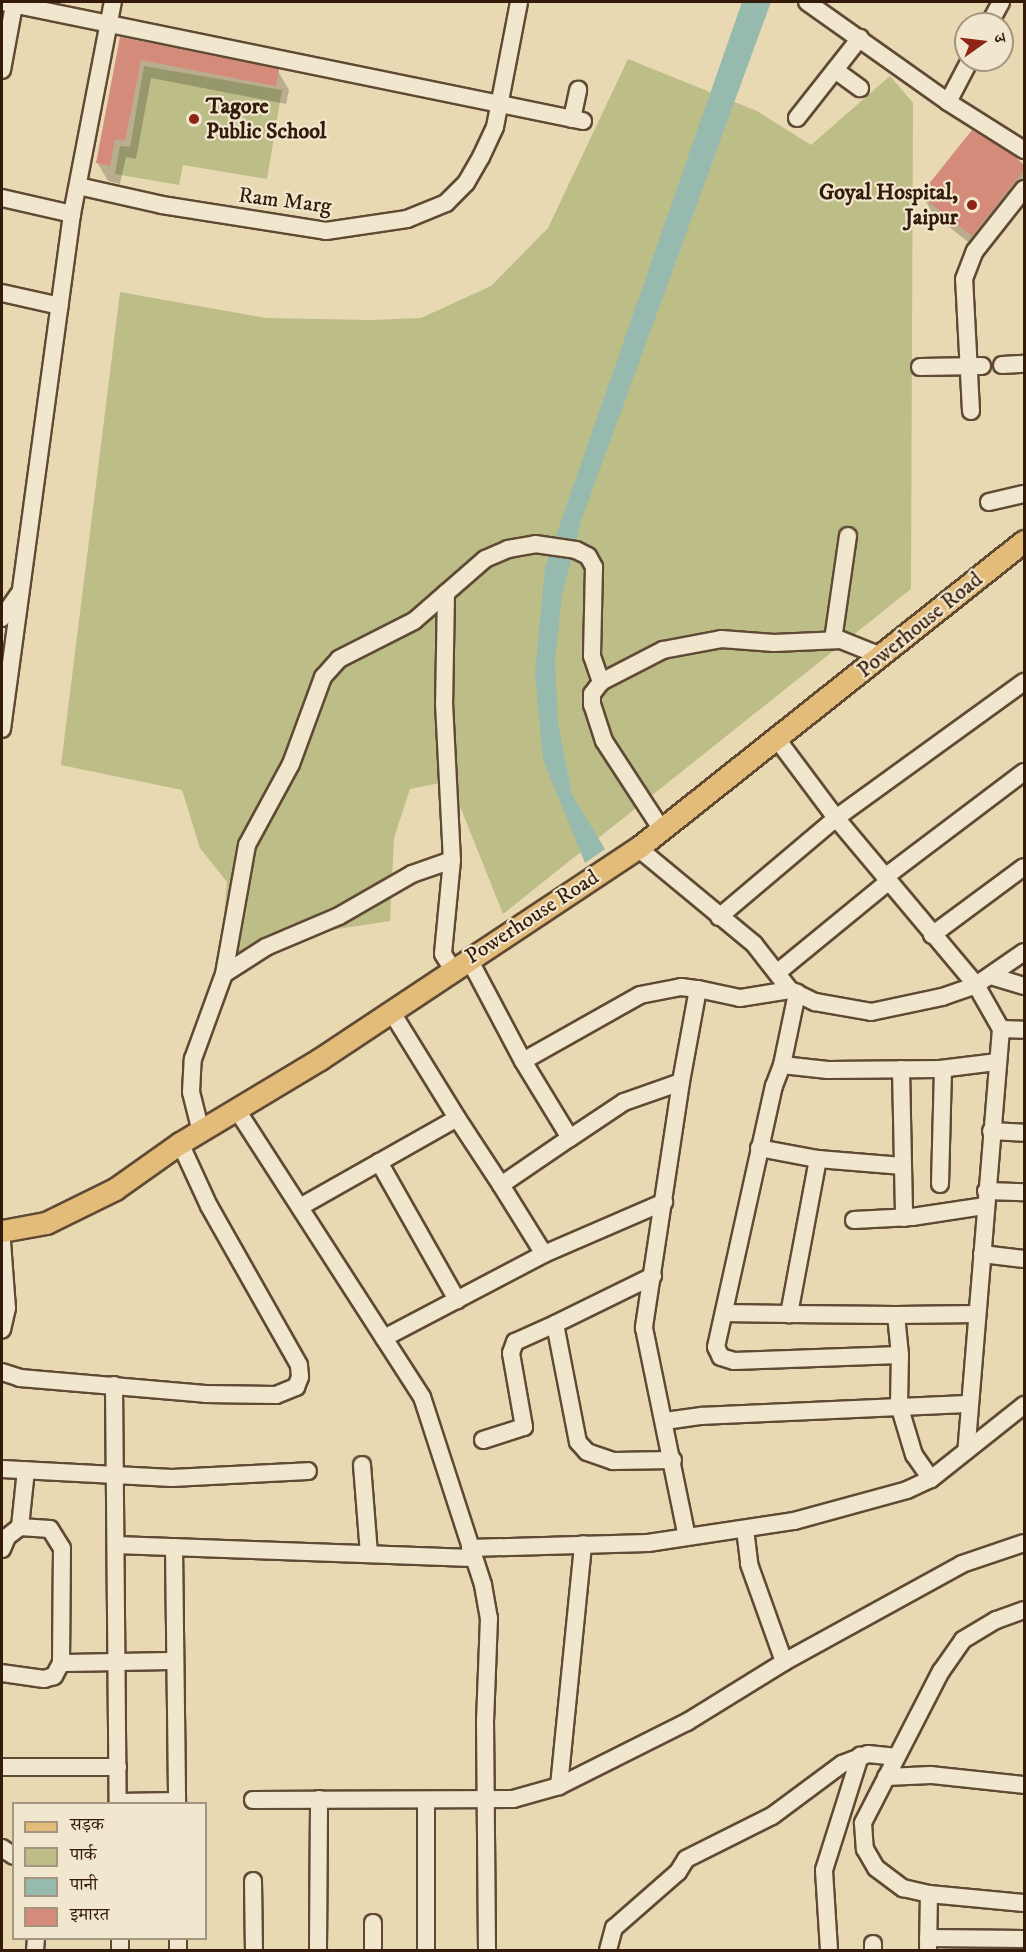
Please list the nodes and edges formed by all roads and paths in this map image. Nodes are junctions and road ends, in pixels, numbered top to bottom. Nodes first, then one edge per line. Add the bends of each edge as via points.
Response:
1 (113, 2) edge
2 (519, 2) edge
3 (807, 2) edge
4 (8, 4) edge
5 (109, 24) junction
6 (860, 38) junction
7 (2, 70) edge
8 (835, 70) junction
9 (964, 72) edge
10 (860, 88) dead end
11 (578, 90) dead end
12 (948, 102) junction
13 (500, 103) junction
14 (797, 118) dead end
15 (1024, 150) edge
16 (78, 186) junction
17 (1024, 189) edge
18 (2, 198) edge
19 (72, 214) junction
20 (2, 294) edge
21 (60, 306) junction
22 (1024, 364) edge
23 (1002, 365) dead end
24 (974, 366) junction
25 (920, 367) dead end
26 (971, 411) dead end
27 (1024, 494) edge
28 (989, 502) dead end
29 (848, 536) dead end
30 (1023, 545) edge
31 (20, 593) junction
32 (446, 593) junction
33 (2, 618) edge
34 (833, 640) junction
35 (881, 656) junction
36 (601, 682) junction
37 (1024, 682) edge
38 (2, 729) edge
39 (777, 739) junction
40 (1024, 772) edge
41 (836, 818) junction
42 (662, 830) junction
43 (633, 850) junction
44 (452, 860) junction
45 (1024, 867) edge
46 (886, 880) junction
47 (719, 917) junction
48 (932, 935) junction
49 (1024, 952) edge
50 (461, 964) junction
51 (778, 972) junction
52 (224, 974) junction
53 (991, 976) junction
54 (1024, 986) edge
55 (698, 989) junction
56 (979, 989) junction
57 (794, 991) junction
58 (391, 1011) junction
59 (999, 1022) junction
60 (1024, 1030) edge
61 (523, 1061) junction
62 (996, 1062) junction
63 (782, 1065) junction
64 (901, 1069) junction
65 (944, 1069) junction
66 (681, 1082) junction
67 (237, 1110) junction
68 (457, 1118) junction
69 (991, 1131) junction
70 (201, 1132) junction
71 (1024, 1133) edge
72 (570, 1138) junction
73 (180, 1143) junction
74 (759, 1148) junction
75 (818, 1159) junction
76 (379, 1162) junction
77 (903, 1166) junction
78 (940, 1184) dead end
79 (501, 1185) junction
80 (1024, 1192) edge
81 (986, 1198) junction
82 (664, 1202) junction
83 (300, 1207) junction
84 (904, 1218) junction
85 (855, 1220) dead end
86 (2, 1231) edge
87 (2, 1242) edge
88 (544, 1254) junction
89 (982, 1254) junction
90 (1024, 1259) edge
91 (652, 1276) junction
92 (457, 1300) junction
93 (724, 1313) junction
94 (789, 1314) junction
95 (977, 1314) junction
96 (896, 1315) junction
97 (555, 1324) junction
98 (2, 1325) edge
99 (384, 1338) junction
100 (900, 1355) junction
101 (2, 1372) edge
102 (114, 1385) junction
103 (970, 1404) junction
104 (899, 1405) junction
105 (1024, 1405) edge
106 (665, 1421) junction
107 (483, 1440) dead end
108 (966, 1451) junction
109 (673, 1460) junction
110 (362, 1465) dead end
111 (2, 1469) edge
112 (26, 1470) junction
113 (308, 1471) dead end
114 (115, 1477) junction
115 (931, 1479) junction
116 (20, 1527) junction
117 (745, 1529) junction
118 (687, 1538) junction
119 (1024, 1543) edge
120 (583, 1544) junction
121 (116, 1545) junction
122 (174, 1547) junction
123 (2, 1549) edge
124 (471, 1553) junction
125 (369, 1554) junction
126 (1024, 1610) edge
127 (117, 1660) junction
128 (175, 1661) junction
129 (784, 1662) junction
130 (61, 1663) junction
131 (2, 1673) edge
132 (876, 1756) junction
133 (2, 1767) edge
134 (118, 1767) junction
135 (886, 1777) junction
136 (1024, 1785) edge
137 (559, 1786) junction
138 (319, 1799) junction
139 (486, 1799) junction
140 (253, 1800) dead end
141 (426, 1800) junction
142 (118, 1802) edge
143 (177, 1802) edge
144 (253, 1881) dead end
145 (929, 1894) junction
146 (1024, 1903) edge
147 (373, 1923) dead end
148 (1024, 1939) edge
149 (928, 1944) edge
150 (254, 1950) edge
151 (318, 1950) edge
152 (373, 1950) edge
153 (426, 1950) edge
154 (487, 1950) edge
155 (608, 1950) edge
156 (829, 1950) edge

1 - 5 street
2 - 13 street, Ram Marg
3 - 6 street
4 - 5 street
4 - 7 street
5 - 13 street
5 - 16 street
6 - 8 street
6 - 12 street
8 - 10 street
8 - 14 street
9 - 12 street
11 - 13 street via 577,120
12 - 15 street
13 - 16 street, Ram Marg via 495,127 466,183 446,203 406,219 326,231 162,205
16 - 19 street
17 - 24 street via 975,251 964,279
18 - 19 street
19 - 21 street
20 - 21 street
21 - 31 street
22 - 23 street
24 - 25 street
24 - 26 street
27 - 28 street
29 - 34 street
30 - 35 main road, Powerhouse Road
31 - 33 street
31 - 38 street
32 - 36 street via 485,559 508,549 535,544 576,550 588,556 594,567 592,656
32 - 44 street via 444,703
32 - 52 street via 414,621 339,659 323,677 291,764 247,845
34 - 35 street via 855,643
34 - 36 street via 699,641 632,663
35 - 39 main road, Powerhouse Road
36 - 42 street via 592,694 592,705 604,741
37 - 41 street
39 - 41 street
39 - 42 main road, Powerhouse Road
40 - 46 street
41 - 46 street
41 - 47 street
42 - 43 main road, Powerhouse Road
43 - 47 street
43 - 50 main road, Powerhouse Road
44 - 50 street via 443,954
44 - 52 street via 412,874 399,885 339,916 266,947
45 - 48 street
46 - 48 street
46 - 51 street
47 - 51 street via 754,944
48 - 56 street
49 - 53 street
50 - 58 main road, Powerhouse Road
50 - 61 street
51 - 57 street
52 - 70 street via 193,1059 191,1092
53 - 54 street
53 - 56 street
55 - 57 street via 740,998
55 - 61 street via 681,987 640,995
55 - 66 street
56 - 57 street via 871,1012 815,1002
56 - 59 street
57 - 63 street
58 - 67 main road, Powerhouse Road
58 - 68 street
59 - 60 street
59 - 62 street
61 - 72 street
62 - 65 street
62 - 69 street
63 - 64 street via 828,1070
63 - 74 street
64 - 65 street
64 - 77 street
65 - 78 street
66 - 72 street via 624,1102
66 - 82 street
67 - 70 main road, Powerhouse Road
67 - 83 street
68 - 76 street
68 - 79 street
69 - 71 street
69 - 81 street
70 - 73 main road, Powerhouse Road
72 - 79 street
73 - 86 main road, Powerhouse Road via 77,1209 46,1223
73 - 102 street via 209,1206 299,1365 300,1377 296,1387 276,1395 205,1394
74 - 75 street
74 - 93 street
75 - 77 street
75 - 94 street
76 - 83 street
76 - 92 street
77 - 84 street
79 - 88 street
80 - 81 street
81 - 84 street
81 - 89 street
82 - 88 street
82 - 91 street
83 - 99 street
84 - 85 street
87 - 98 street via 7,1308
88 - 92 street
89 - 90 street
89 - 95 street
91 - 97 street
91 - 106 street via 644,1328
92 - 99 street
93 - 94 street
93 - 100 street via 716,1347 721,1357 734,1361
94 - 96 street
95 - 96 street
95 - 103 street
96 - 100 street
97 - 107 street via 516,1342 511,1353 524,1427
97 - 109 street via 578,1442 587,1452 614,1461
99 - 124 street via 422,1397 434,1424
100 - 104 street
101 - 102 street via 20,1378
102 - 114 street
103 - 104 street
103 - 108 street
104 - 106 street
104 - 115 street via 914,1455
105 - 108 street
106 - 109 street
108 - 115 street
109 - 118 street
110 - 125 street
111 - 112 street
112 - 114 street
112 - 116 street
113 - 114 street
114 - 121 street
115 - 117 street via 907,1490 794,1521
116 - 123 street
116 - 130 street via 50,1529 62,1548
117 - 118 street
117 - 129 street via 749,1564
118 - 120 street
119 - 129 street via 962,1564
120 - 124 street
120 - 137 street
121 - 122 street
121 - 127 street
122 - 125 street
122 - 128 street
124 - 125 street
124 - 139 street via 483,1585 489,1618
126 - 132 street via 996,1620 963,1640
127 - 128 street
127 - 130 street
127 - 134 street
128 - 143 street
129 - 137 street via 687,1722
130 - 131 street via 54,1676 44,1679
132 - 135 street
132 - 155 street via 842,1764 772,1816 686,1859 678,1872 614,1928
132 - 156 street via 824,1870
133 - 134 street
134 - 142 street
135 - 136 street via 932,1775
135 - 145 street via 863,1823 865,1850 888,1880
137 - 139 street via 513,1799
138 - 140 street
138 - 141 street
138 - 151 street
139 - 141 street
139 - 154 street
141 - 153 street
144 - 150 street
145 - 146 street
145 - 149 street
147 - 152 street
148 - 149 street

